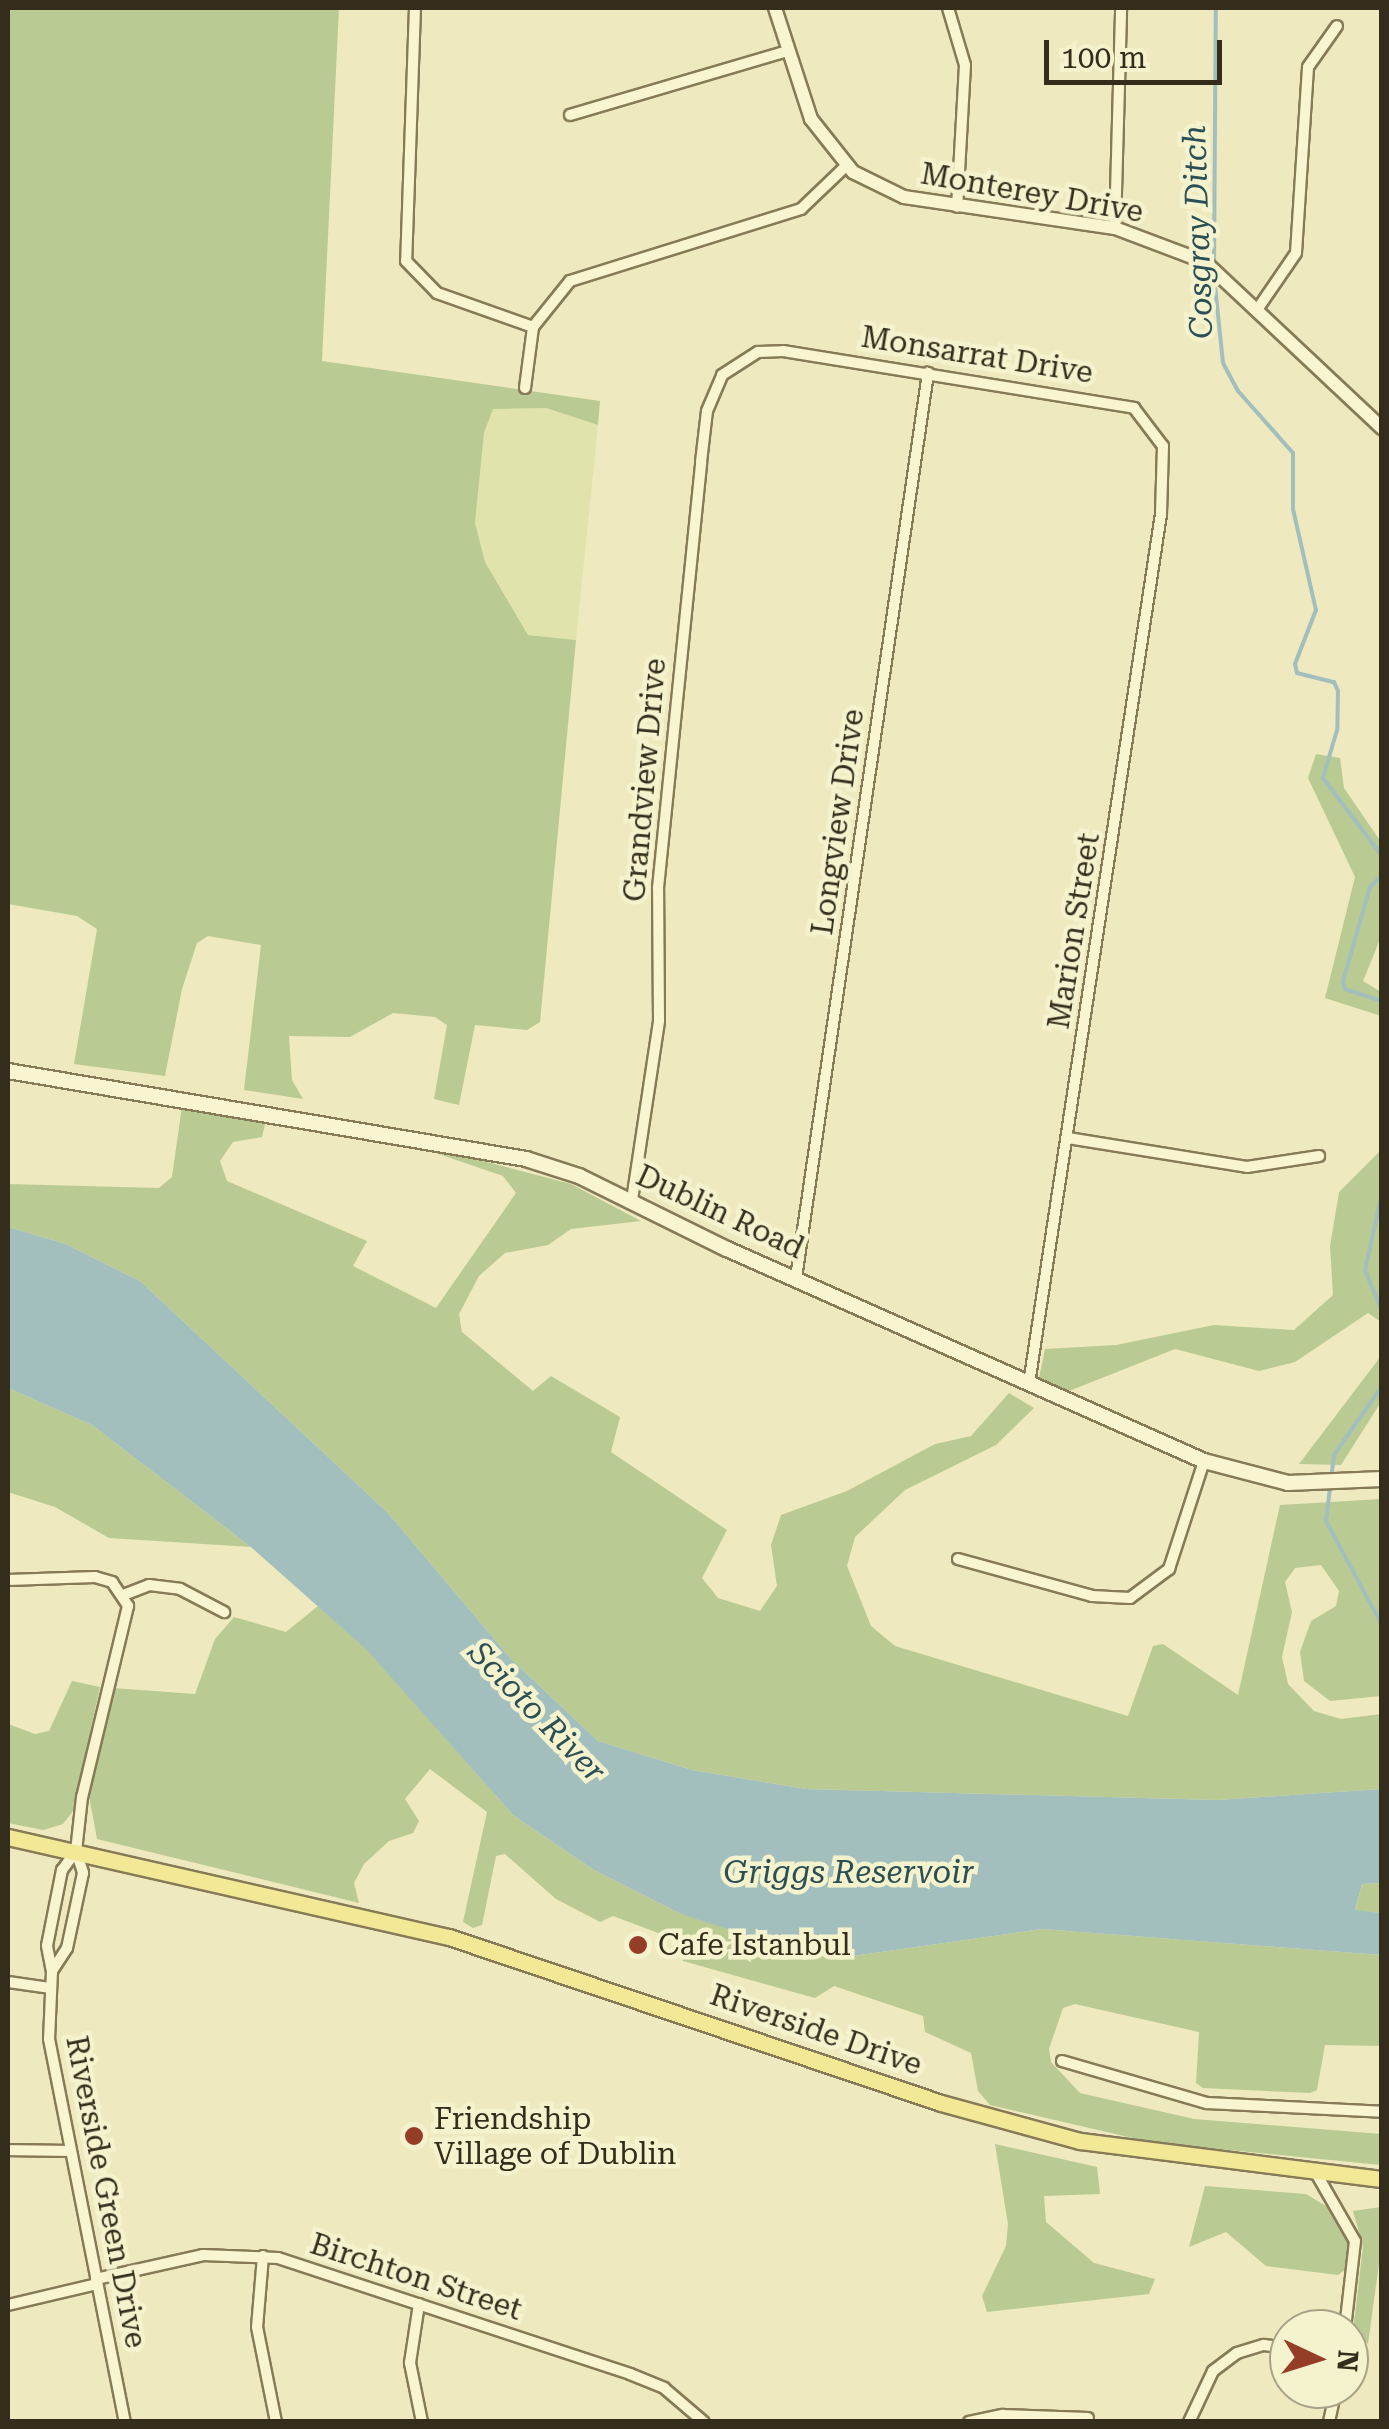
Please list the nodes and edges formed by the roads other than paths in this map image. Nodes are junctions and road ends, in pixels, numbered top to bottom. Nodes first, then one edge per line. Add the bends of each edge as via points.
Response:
1 (415, 8) edge
2 (775, 8) edge
3 (948, 8) edge
4 (1122, 8) edge
5 (1337, 26) dead end
6 (788, 52) junction
7 (570, 115) dead end
8 (846, 166) junction
9 (957, 206) junction
10 (1115, 228) junction
11 (1259, 308) junction
12 (534, 328) junction
13 (728, 369) joint
14 (928, 373) junction
15 (526, 388) dead end
16 (1382, 428) edge
17 (1164, 486) joint
18 (8, 1071) edge
19 (1068, 1138) junction
20 (1319, 1156) dead end
21 (632, 1200) junction
22 (796, 1278) junction
23 (1029, 1384) junction
24 (1204, 1461) junction
25 (1382, 1479) edge
26 (958, 1559) dead end
27 (8, 1580) edge
28 (126, 1594) junction
29 (224, 1612) dead end
30 (8, 1837) edge
31 (76, 1851) junction
32 (52, 1972) junction
33 (8, 1982) edge
34 (50, 1988) junction
35 (1062, 2061) dead end
36 (1382, 2112) edge
37 (8, 2150) edge
38 (67, 2151) junction
39 (1316, 2173) junction
40 (1382, 2179) edge
41 (264, 2256) junction
42 (97, 2282) junction
43 (419, 2304) junction
44 (8, 2305) edge
45 (1347, 2309) edge
46 (1269, 2346) edge
47 (1088, 2418) dead end
48 (126, 2422) edge
49 (276, 2422) edge
50 (422, 2422) edge
51 (704, 2422) edge
52 (969, 2422) edge
53 (1189, 2422) edge

1 - 12 street via 406,261 437,293
2 - 6 street, Monterey Drive
3 - 9 street via 965,65
4 - 10 street
5 - 11 street via 1308,67 1296,253
6 - 7 street
6 - 8 street, Monterey Drive via 811,119
8 - 9 street, Monterey Drive via 904,197
8 - 12 street via 802,209 570,281
9 - 10 street, Monterey Drive
10 - 11 street, Monterey Drive via 1205,262
11 - 16 street, Monterey Drive
12 - 15 street
13 - 14 street, Monsarrat Drive via 758,352 783,351
13 - 21 street, Grandview Drive via 712,394 705,428 658,888 659,1021
14 - 17 street, Monsarrat Drive via 1134,408 1164,446
14 - 22 street, Longview Drive
17 - 19 street, Marion Street
18 - 21 main road, Dublin Road via 466,1146 580,1176
19 - 20 street via 1247,1167
19 - 23 street, Marion Street
21 - 22 main road, Dublin Road
22 - 23 main road, Dublin Road
23 - 24 main road, Dublin Road
24 - 25 main road, Dublin Road via 1262,1479
24 - 26 street via 1168,1569 1130,1598 1092,1596
27 - 28 street via 94,1578
28 - 29 street via 158,1585
28 - 31 street via 125,1638 99,1710
30 - 31 main road, Riverside Drive
31 - 32 street, Riverside Green Drive via 62,1870 47,1946
31 - 32 street, Riverside Green Drive via 83,1874 67,1948
31 - 39 main road, Riverside Drive via 449,1937 1043,2132 1155,2155
32 - 34 street, Riverside Green Drive
33 - 34 street
34 - 38 street, Riverside Green Drive via 53,2081
35 - 36 street via 1207,2103
37 - 38 street
38 - 42 street, Riverside Green Drive
39 - 40 main road, Riverside Drive
39 - 45 street via 1355,2241
41 - 42 street, Birchton Street via 203,2255
41 - 43 street, Birchton Street
41 - 49 street via 257,2327
42 - 44 street, Birchton Street
42 - 48 street, Riverside Green Drive
43 - 50 street via 410,2363
43 - 51 street, Birchton Street via 664,2388
46 - 53 street via 1237,2353 1213,2371
47 - 52 street via 1003,2414

